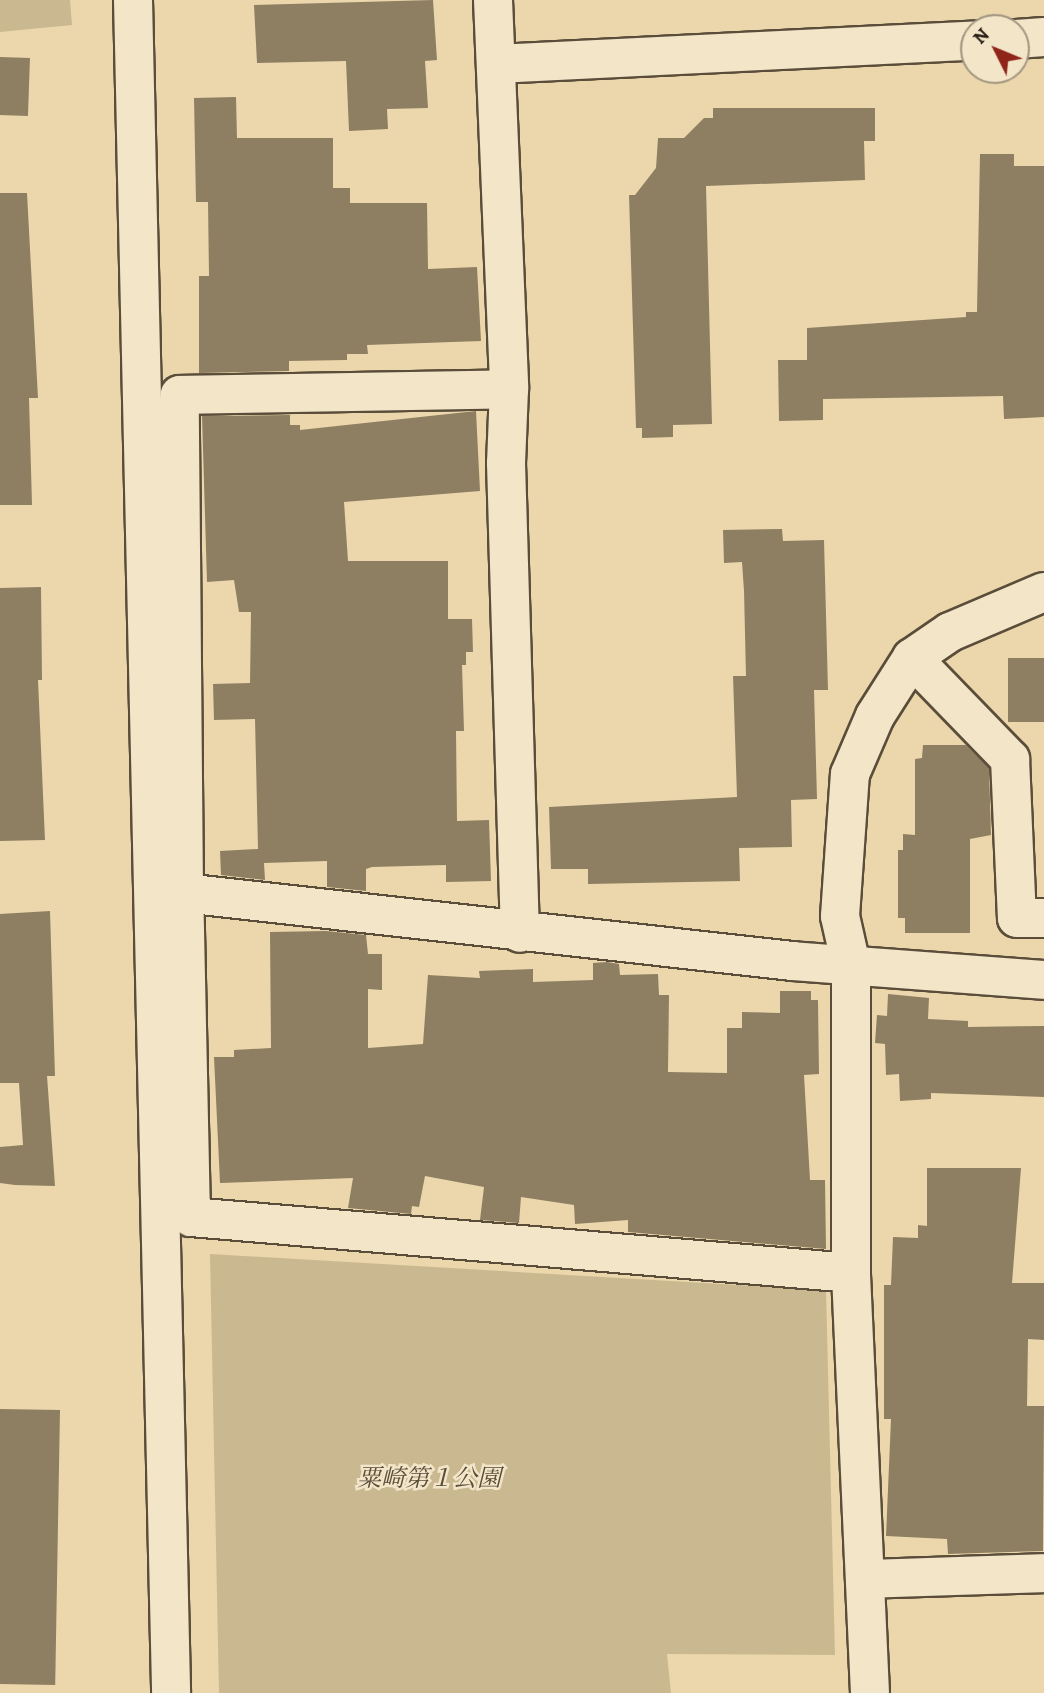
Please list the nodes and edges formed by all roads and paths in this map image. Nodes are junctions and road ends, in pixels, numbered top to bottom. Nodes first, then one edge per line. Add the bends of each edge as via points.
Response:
1 (132, 0) edge
2 (494, 0) edge
3 (960, 42) edge
4 (496, 64) junction
5 (509, 389) junction
6 (1044, 592) edge
7 (912, 658) junction
8 (184, 893) junction
9 (1044, 918) edge
10 (520, 933) junction
11 (852, 965) junction
12 (1044, 981) edge
13 (851, 1273) junction
14 (1044, 1573) edge
15 (866, 1579) junction
16 (171, 1693) edge
17 (870, 1693) edge

1 - 16 street
2 - 4 street
3 - 4 street
4 - 5 street
5 - 8 street via 180,395
5 - 10 street via 506,463
6 - 7 street via 950,632
7 - 9 street via 1010,760 1017,918
7 - 11 street via 875,716 850,774 840,916
8 - 10 street
8 - 13 street via 191,1217
10 - 11 street
11 - 12 street
11 - 13 street
13 - 15 street
14 - 15 street
15 - 17 street

